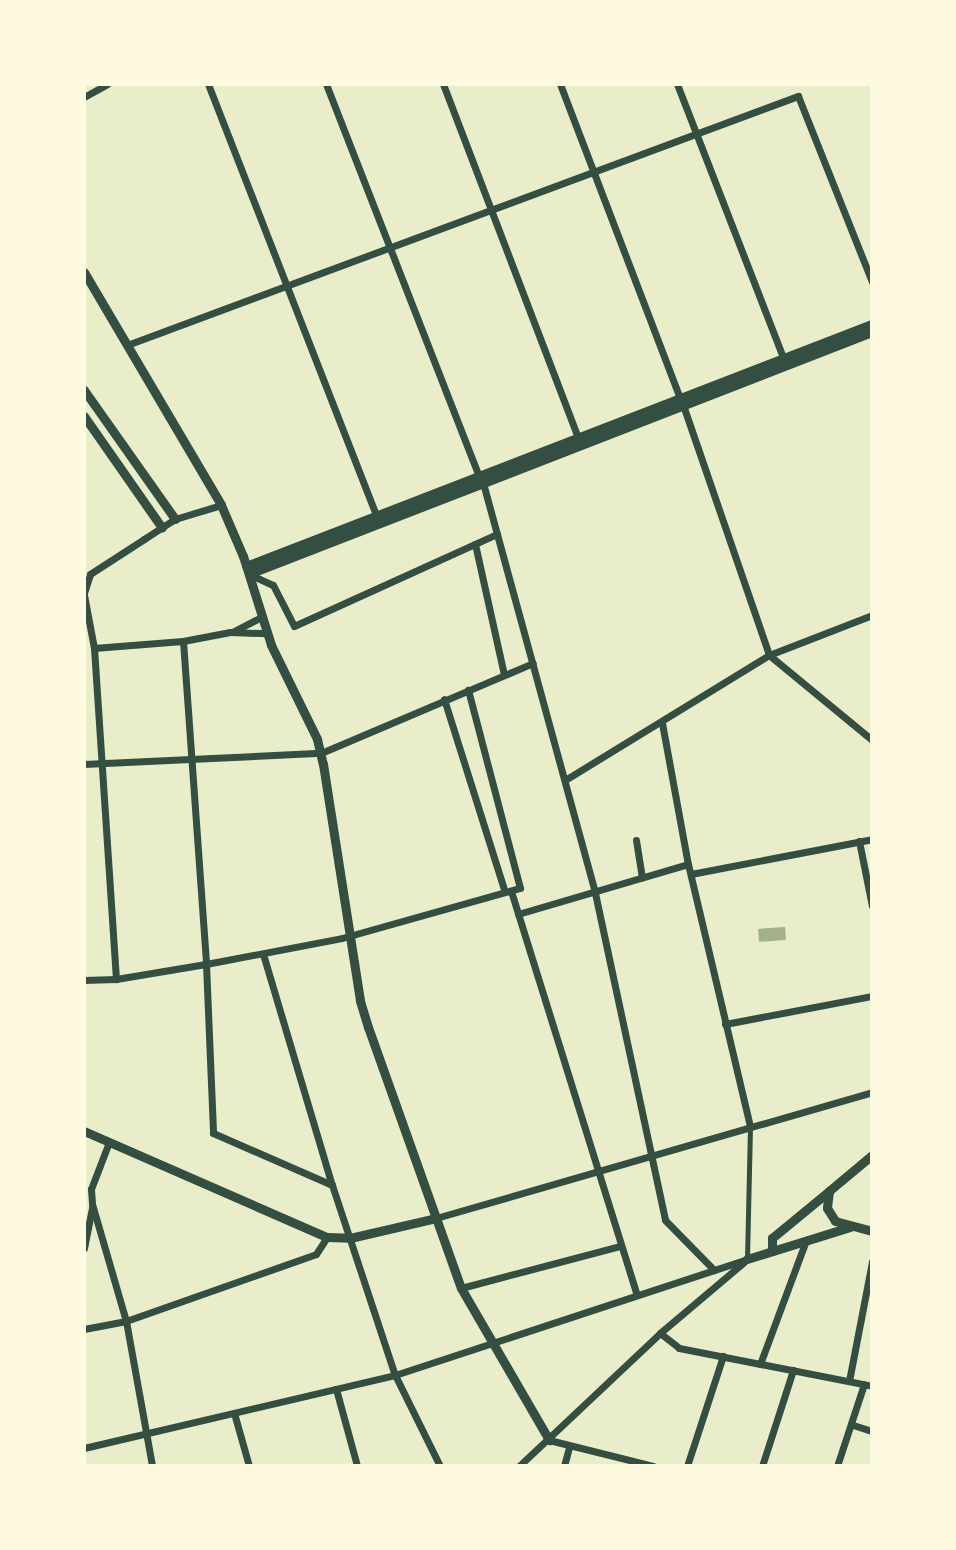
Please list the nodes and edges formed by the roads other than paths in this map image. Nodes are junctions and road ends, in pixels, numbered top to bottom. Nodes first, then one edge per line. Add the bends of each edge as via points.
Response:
1 (107, 84) edge
2 (208, 84) edge
3 (326, 84) edge
4 (443, 84) edge
5 (560, 84) edge
6 (677, 84) edge
7 (93, 87) edge
8 (84, 97) edge
9 (697, 134) junction
10 (594, 172) junction
11 (491, 210) junction
12 (390, 247) junction
13 (84, 272) edge
14 (872, 282) edge
15 (286, 286) junction
16 (872, 324) edge
17 (872, 332) edge
18 (127, 345) junction
19 (785, 361) junction
20 (84, 390) edge
21 (682, 402) junction
22 (84, 416) edge
23 (580, 441) junction
24 (481, 480) junction
25 (163, 503) junction
26 (221, 505) junction
27 (150, 511) junction
28 (175, 519) junction
29 (377, 519) junction
30 (162, 528) junction
31 (497, 534) junction
32 (475, 544) junction
33 (84, 565) edge
34 (248, 570) junction
35 (87, 579) edge
36 (84, 594) edge
37 (872, 614) edge
38 (262, 617) junction
39 (230, 632) junction
40 (267, 632) junction
41 (183, 641) junction
42 (94, 648) junction
43 (769, 654) junction
44 (533, 663) junction
45 (504, 675) junction
46 (468, 690) junction
47 (444, 699) junction
48 (662, 723) junction
49 (872, 740) edge
50 (321, 753) junction
51 (191, 759) junction
52 (100, 763) junction
53 (84, 764) edge
54 (565, 780) junction
55 (872, 839) edge
56 (636, 840) dead end
57 (859, 841) junction
58 (688, 864) junction
59 (691, 874) junction
60 (642, 878) junction
61 (508, 892) junction
62 (595, 893) junction
63 (872, 905) edge
64 (518, 914) junction
65 (349, 936) junction
66 (264, 954) junction
67 (206, 964) junction
68 (116, 979) junction
69 (84, 980) edge
70 (872, 996) edge
71 (726, 1024) junction
72 (872, 1092) edge
73 (750, 1127) junction
74 (84, 1131) edge
75 (112, 1143) junction
76 (649, 1154) junction
77 (871, 1154) edge
78 (600, 1172) junction
79 (332, 1185) junction
80 (829, 1191) junction
81 (88, 1202) edge
82 (436, 1218) junction
83 (852, 1227) junction
84 (872, 1231) edge
85 (327, 1237) junction
86 (350, 1238) junction
87 (806, 1240) junction
88 (620, 1246) junction
89 (84, 1248) edge
90 (772, 1251) junction
91 (747, 1259) junction
92 (872, 1261) edge
93 (714, 1270) junction
94 (870, 1277) edge
95 (461, 1288) junction
96 (638, 1295) junction
97 (126, 1321) junction
98 (84, 1329) edge
99 (660, 1334) junction
100 (491, 1343) junction
101 (723, 1356) junction
102 (760, 1364) junction
103 (793, 1370) junction
104 (395, 1375) junction
105 (849, 1381) junction
106 (868, 1385) edge
107 (335, 1389) junction
108 (233, 1413) junction
109 (853, 1425) junction
110 (872, 1431) edge
111 (145, 1433) junction
112 (549, 1440) junction
113 (569, 1447) junction
114 (84, 1448) edge
115 (628, 1463) edge
116 (152, 1466) edge
117 (249, 1466) edge
118 (357, 1466) edge
119 (440, 1466) edge
120 (519, 1466) edge
121 (564, 1466) edge
122 (653, 1466) edge
123 (687, 1466) edge
124 (762, 1466) edge
125 (837, 1466) edge

1 - 7 street
2 - 15 street
3 - 12 street
4 - 11 street
5 - 10 street
6 - 9 street
7 - 8 street
9 - 10 street
9 - 14 street via 798,96
9 - 19 street
10 - 11 street
10 - 21 street
11 - 12 street
11 - 23 street
12 - 15 street
12 - 24 street
13 - 18 street
15 - 18 street
15 - 29 street
16 - 19 street
17 - 19 street
18 - 26 street
19 - 21 street
20 - 25 street
21 - 23 street
21 - 43 street
22 - 27 street
23 - 24 street
24 - 29 street
24 - 31 street
25 - 27 street
25 - 28 street
26 - 28 street
26 - 34 street
27 - 30 street
28 - 30 street
29 - 34 street
30 - 35 street
31 - 32 street
31 - 44 street
32 - 34 street via 294,626 273,585
32 - 45 street
33 - 35 street
34 - 38 street
35 - 36 street
36 - 42 street
37 - 43 street
38 - 39 street
38 - 40 street
39 - 40 street
39 - 41 street
40 - 50 street
41 - 42 street
41 - 51 street
42 - 52 street
43 - 48 street
43 - 49 street
44 - 45 street
44 - 54 street
45 - 46 street
46 - 47 street
46 - 61 street via 520,888
47 - 50 street
47 - 61 street
48 - 54 street
48 - 58 street
50 - 51 street
50 - 65 street
51 - 52 street
51 - 67 street
52 - 53 street
52 - 68 street
54 - 62 street
55 - 57 street
56 - 60 street
57 - 59 street
57 - 63 street
58 - 59 street
58 - 60 street
59 - 71 street
60 - 62 street
61 - 64 street
61 - 65 street
62 - 64 street
62 - 76 street
64 - 78 street
65 - 66 street
65 - 82 street via 368,1027
66 - 67 street
66 - 79 street
67 - 68 street
67 - 79 street via 213,1133
68 - 69 street
70 - 71 street
71 - 73 street
72 - 73 street
73 - 76 street
73 - 91 street
74 - 75 street
75 - 81 street
75 - 85 street
76 - 78 street
76 - 93 street via 665,1220
77 - 80 street
78 - 82 street
78 - 88 street
79 - 86 street
80 - 83 street via 827,1209 835,1221
80 - 90 street via 772,1238
81 - 89 street
81 - 97 street
82 - 86 street
82 - 95 street
83 - 84 street
83 - 87 street
85 - 86 street
85 - 97 street via 316,1254
86 - 104 street
87 - 90 street
87 - 102 street
88 - 95 street
88 - 96 street
90 - 91 street
91 - 93 street
91 - 99 street
92 - 94 street
93 - 96 street
94 - 105 street
95 - 100 street
96 - 100 street
97 - 98 street
97 - 111 street
99 - 101 street via 679,1348
99 - 112 street
100 - 104 street
100 - 112 street
101 - 102 street
101 - 123 street
102 - 103 street
103 - 105 street
103 - 124 street
104 - 107 street
104 - 119 street
105 - 106 street
106 - 109 street
107 - 108 street
107 - 118 street
108 - 111 street
108 - 117 street
109 - 110 street
109 - 125 street
111 - 114 street
111 - 116 street
112 - 113 street
112 - 120 street
113 - 115 street
113 - 121 street
115 - 122 street

